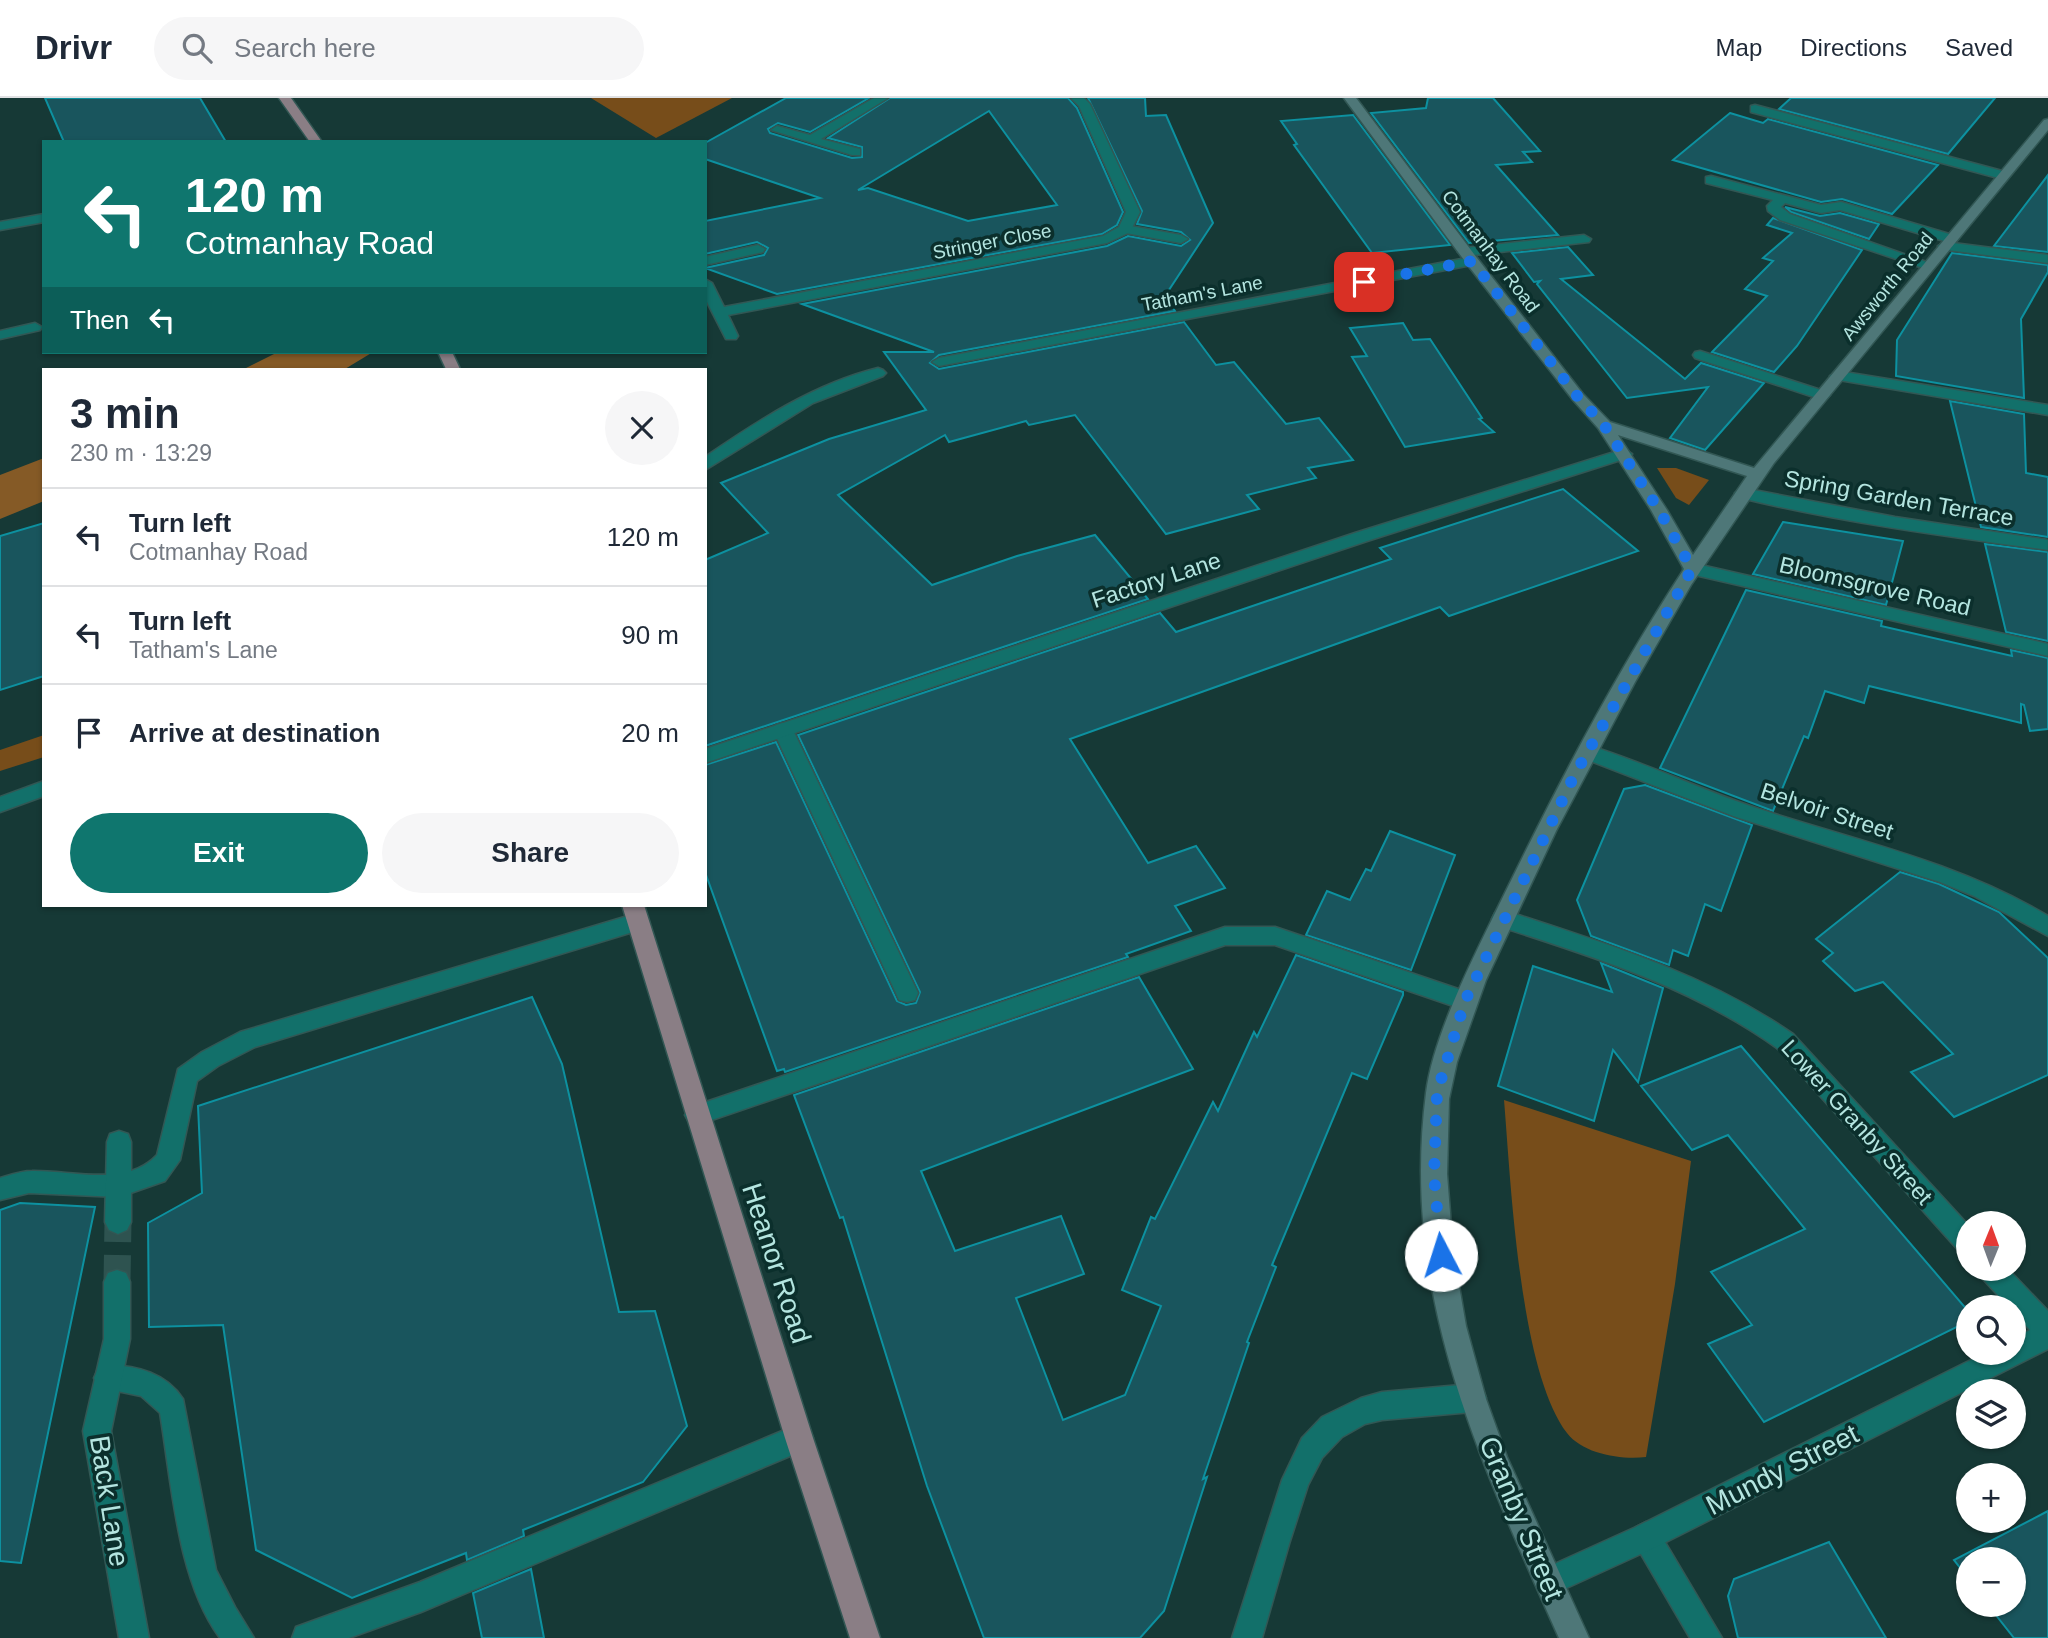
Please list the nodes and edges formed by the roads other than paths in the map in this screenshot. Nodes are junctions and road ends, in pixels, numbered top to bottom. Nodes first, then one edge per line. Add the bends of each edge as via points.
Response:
1 (285, 98) edge
2 (882, 98) edge
3 (1077, 98) edge
4 (1350, 98) edge
5 (1755, 109) dead end
6 (1858, 120) dead end
7 (2048, 123) edge
8 (777, 130) dead end
9 (1846, 133) junction
10 (812, 139) junction
11 (315, 140) edge
12 (856, 152) dead end
13 (2002, 175) junction
14 (1711, 180) dead end
15 (1782, 198) junction
16 (42, 218) edge
17 (0, 226) edge
18 (1125, 229) junction
19 (1181, 239) dead end
20 (1584, 239) dead end
21 (1948, 242) junction
22 (758, 249) dead end
23 (1468, 257) junction
24 (2048, 259) edge
25 (707, 261) edge
26 (1927, 265) junction
27 (707, 287) edge
28 (719, 312) junction
29 (35, 327) dead end
30 (0, 335) edge
31 (731, 336) dead end
32 (1700, 355) dead end
33 (939, 362) dead end
34 (878, 373) dead end
35 (1838, 376) junction
36 (1822, 396) junction
37 (2048, 411) edge
38 (1604, 425) junction
39 (1623, 454) junction
40 (707, 464) edge
41 (1757, 474) junction
42 (1743, 493) junction
43 (2048, 545) edge
44 (1692, 569) junction
45 (2048, 650) edge
46 (783, 730) junction
47 (1587, 752) junction
48 (707, 755) edge
49 (42, 789) edge
50 (0, 805) edge
51 (636, 913) edge
52 (1503, 919) junction
53 (2048, 927) edge
54 (907, 993) dead end
55 (1465, 1001) junction
56 (697, 1115) junction
57 (120, 1142) dead end
58 (119, 1186) junction
59 (0, 1189) edge
60 (118, 1222) tunnel mouth
61 (1956, 1230) edge
62 (2002, 1281) edge
63 (117, 1282) tunnel mouth
64 (2048, 1333) edge
65 (2026, 1345) edge
66 (1988, 1365) edge
67 (108, 1378) junction
68 (1472, 1398) junction
69 (799, 1438) junction
70 (1646, 1537) junction
71 (1549, 1581) junction
72 (134, 1638) edge
73 (239, 1638) edge
74 (307, 1638) edge
75 (865, 1638) edge
76 (1247, 1638) edge
77 (1574, 1638) edge
78 (1707, 1638) edge

1 - 11 main road
2 - 10 street
3 - 18 street via 1084,104 1133,212
4 - 23 street, Cotmanhay Road
5 - 9 street
6 - 9 street
7 - 13 street, Awsworth Road
8 - 10 street
9 - 13 street
10 - 12 street
13 - 21 street, Awsworth Road
14 - 15 street
15 - 21 street via 1821,209 1841,206
15 - 26 street via 1774,206 1785,217
16 - 17 street
18 - 19 street
18 - 28 street, Stringer Close via 1107,239
20 - 23 street, Tatham's Lane
21 - 24 street
21 - 26 street, Awsworth Road
22 - 25 street
23 - 33 street, Tatham's Lane
23 - 38 street, Cotmanhay Road
26 - 35 street, Awsworth Road
27 - 28 street
28 - 31 street
29 - 30 street
32 - 36 street
34 - 40 street via 793,406
35 - 36 street, Awsworth Road
35 - 37 street
36 - 41 street, Awsworth Road
38 - 39 street, Cotmanhay Road
38 - 41 street, Cotmanhay Road
39 - 44 street, Cotmanhay Road
39 - 46 street, Factory Lane
41 - 42 street, Granby Street
42 - 43 street, Spring Garden Terrace via 1927,529
42 - 44 street, Granby Street
44 - 45 street, Bloomsgrove Road
44 - 47 street, Granby Street
46 - 48 street, Factory Lane
46 - 54 street
47 - 52 street, Granby Street
47 - 53 street, Belvoir Street via 1762,817 1961,880
49 - 50 street
51 - 56 main road, Heanor Road
51 - 58 street via 248,1039 210,1059 186,1076 167,1160 156,1173
52 - 55 street, Granby Street
52 - 61 street, Lower Granby Street via 1610,954 1772,1030
55 - 56 street via 1275,936 1225,936
55 - 68 street, Granby Street via 1437,1093 1434,1175 1449,1302
56 - 69 main road, Heanor Road
57 - 58 street
58 - 59 street via 29,1182
58 - 60 street
62 - 64 street
63 - 67 street, Back Lane via 117,1339
64 - 65 street, Mundy Street
66 - 70 street, Mundy Street
67 - 72 street, Back Lane via 97,1431
67 - 73 street via 134,1379 151,1386 166,1396 173,1409 202,1572
68 - 71 street, Granby Street
68 - 76 street via 1361,1412 1332,1427 1312,1448 1296,1480
69 - 74 street
69 - 75 main road, Heanor Road
70 - 71 street, Mundy Street
70 - 78 street
71 - 77 street, Granby Street

